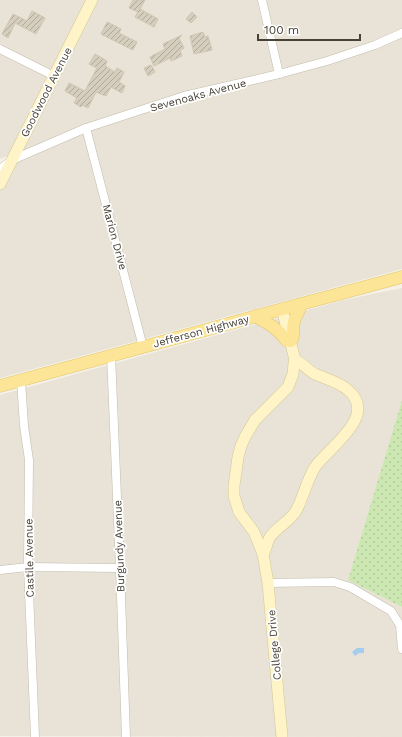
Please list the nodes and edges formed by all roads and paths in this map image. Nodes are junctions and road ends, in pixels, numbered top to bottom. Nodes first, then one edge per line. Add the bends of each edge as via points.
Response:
1 (92, 0) edge
2 (262, 0) edge
3 (402, 32) edge
4 (0, 49) edge
5 (279, 74) junction
6 (54, 76) junction
7 (86, 128) junction
8 (12, 160) junction
9 (0, 162) edge
10 (0, 169) edge
11 (0, 184) edge
12 (402, 277) edge
13 (301, 304) junction
14 (282, 309) junction
15 (255, 316) junction
16 (291, 341) junction
17 (143, 347) junction
18 (111, 355) junction
19 (295, 360) junction
20 (21, 380) junction
21 (0, 386) edge
22 (250, 527) junction
23 (276, 531) junction
24 (263, 554) junction
25 (28, 567) junction
26 (120, 568) junction
27 (0, 570) edge
28 (268, 583) junction
29 (402, 649) edge
30 (35, 737) edge
31 (126, 737) edge
32 (282, 737) edge

1 - 6 street, Goodwood Avenue
2 - 5 street
3 - 5 street, Sevenoaks Avenue via 375,45
4 - 6 street
5 - 7 street, Sevenoaks Avenue via 184,96
6 - 8 street, Goodwood Avenue
7 - 8 street, Sevenoaks Avenue
7 - 17 street, Marion Drive
8 - 9 street
8 - 10 street, Sevenoaks Avenue
8 - 11 street, Goodwood Avenue
12 - 13 main road, Jefferson Highway
13 - 14 main road, Jefferson Highway
13 - 16 main road via 294,322 294,337
14 - 15 main road, Jefferson Highway
14 - 16 street, College Drive
15 - 16 main road via 276,328 286,340
15 - 17 main road, Jefferson Highway
16 - 19 street, College Drive
17 - 18 main road, Jefferson Highway
18 - 20 main road, Jefferson Highway
18 - 26 street, Burgundy Avenue
19 - 22 street, College Drive via 288,386 255,420 241,446 234,496 239,512
19 - 23 street via 313,373 349,391 357,410 349,432 316,467 293,516
20 - 21 main road, Jefferson Highway
20 - 25 street, Castile Avenue via 29,460
22 - 23 street via 260,531
22 - 24 street, College Drive
23 - 24 street via 267,542
24 - 28 street, College Drive
25 - 26 street
25 - 27 street
25 - 30 street, Castile Avenue
26 - 31 street, Burgundy Avenue
28 - 29 street via 334,582 350,587 392,611 400,625
28 - 32 street, College Drive

